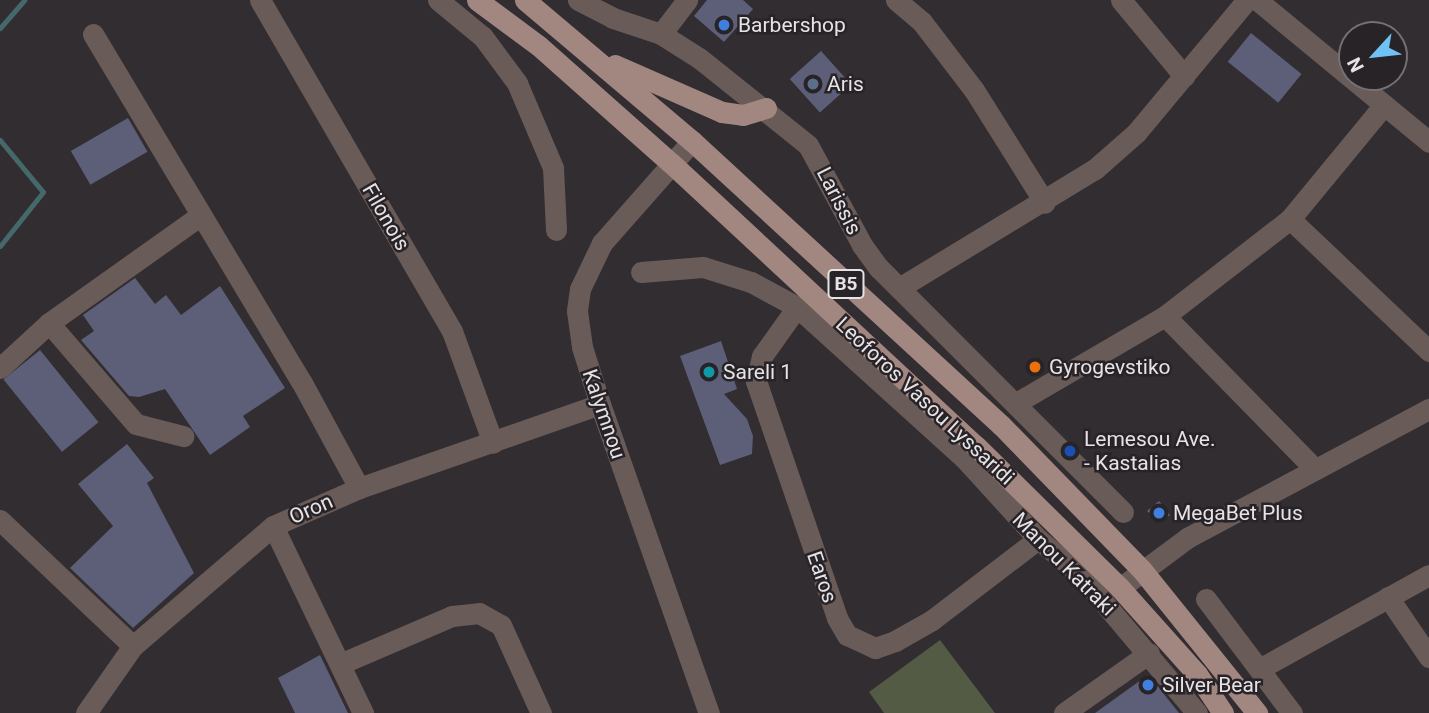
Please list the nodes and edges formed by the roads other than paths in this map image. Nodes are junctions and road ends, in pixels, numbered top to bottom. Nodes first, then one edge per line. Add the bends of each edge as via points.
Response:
1 (260, 0) edge
2 (438, 0) edge
3 (477, 0) edge
4 (525, 0) edge
5 (578, 0) edge
6 (687, 0) edge
7 (896, 0) edge
8 (1121, 0) edge
9 (1247, 0) edge
10 (1257, 0) edge
11 (93, 34) dead end
12 (662, 34) junction
13 (591, 54) junction
14 (1184, 76) junction
15 (1384, 105) junction
16 (766, 108) junction
17 (692, 141) junction
18 (1429, 142) edge
19 (671, 163) junction
20 (1045, 203) junction
21 (201, 215) junction
22 (1290, 219) junction
23 (556, 230) dead end
24 (641, 272) dead end
25 (899, 288) junction
26 (797, 307) junction
27 (1165, 316) junction
28 (49, 323) junction
29 (1429, 351) edge
30 (0, 368) edge
31 (1016, 403) junction
32 (600, 404) junction
33 (1429, 409) edge
34 (183, 436) dead end
35 (493, 443) junction
36 (1314, 468) junction
37 (359, 488) junction
38 (1123, 512) dead end
39 (273, 526) junction
40 (2, 527) edge
41 (1038, 539) junction
42 (1142, 570) junction
43 (1429, 575) edge
44 (1120, 588) junction
45 (1388, 597) junction
46 (1206, 599) dead end
47 (133, 646) junction
48 (1149, 653) junction
49 (1429, 657) edge
50 (340, 664) junction
51 (1261, 668) junction
52 (86, 713) edge
53 (363, 713) edge
54 (541, 713) edge
55 (709, 713) edge
56 (1064, 713) edge
57 (1197, 713) edge
58 (1223, 713) edge
59 (1256, 713) edge
60 (1292, 713) edge

1 - 35 street, Filonois via 452,331
2 - 23 street via 483,37 517,83 553,168
3 - 19 main road, Leoforos Vasou Lyssaridi / B5 via 539,46
4 - 13 main road, Leoforos Vasou Lyssaridi / B5
5 - 12 street, Larissis via 613,18
6 - 12 street
7 - 20 street via 922,22 974,90
8 - 14 street
9 - 14 street
10 - 15 street
11 - 21 street
12 - 16 street, Larissis
13 - 16 main road via 722,112 743,115
13 - 17 main road, Leoforos Vasou Lyssaridi / B5
14 - 20 street via 1136,133
15 - 18 street
15 - 22 street
16 - 25 street, Larissis via 808,145 862,245
17 - 19 street, Kalymnou
17 - 42 main road, Leoforos Vasou Lyssaridi / B5 via 1001,425
19 - 32 street, Kalymnou via 602,243 580,289 577,311 582,347
19 - 44 main road, Leoforos Vasou Lyssaridi / B5 via 976,446
20 - 25 street
21 - 28 street
21 - 37 street
22 - 27 street
22 - 29 street
24 - 26 street, Manou Katraki via 703,267 751,282
25 - 31 street, Larissis
26 - 41 street, Manou Katraki via 964,458
26 - 41 street, Earos via 762,356 756,381 846,635 875,648 895,641 932,620
27 - 31 street
27 - 36 street
28 - 30 street
28 - 34 street via 136,424
31 - 38 street, Larissis
32 - 35 street, Oron
32 - 55 street, Kalymnou
33 - 36 street
35 - 37 street, Oron
36 - 42 street via 1187,538
37 - 39 street, Oron
39 - 47 street, Oron
39 - 50 street
40 - 47 street
41 - 48 street, Manou Katraki via 1079,573
42 - 44 street
42 - 59 main road, Leoforos Vasou Lyssaridi / B5
43 - 45 street
44 - 58 main road, Leoforos Vasou Lyssaridi / B5 via 1197,674
45 - 49 street
45 - 51 street
46 - 51 street
47 - 52 street, Oron
48 - 56 street
48 - 57 street, Manou Katraki
50 - 53 street
50 - 54 street via 452,616 479,613 501,625
51 - 60 street

